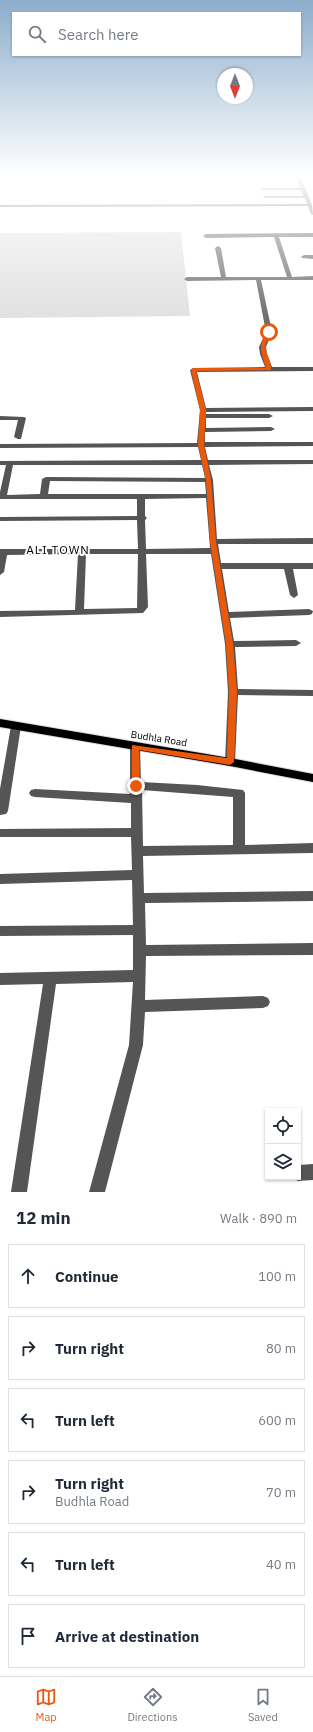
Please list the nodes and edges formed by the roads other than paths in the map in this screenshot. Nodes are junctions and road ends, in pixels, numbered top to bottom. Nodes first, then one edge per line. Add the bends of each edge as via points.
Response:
1 (313, 235) edge
2 (206, 236) dead end
3 (276, 236) junction
4 (218, 248) dead end
5 (304, 257) dead end
6 (313, 257) edge
7 (258, 278) junction
8 (290, 278) junction
9 (313, 278) edge
10 (187, 279) dead end
11 (224, 279) junction
12 (269, 369) junction
13 (313, 369) edge
14 (313, 409) edge
15 (203, 413) junction
16 (269, 416) dead end
17 (0, 418) edge
18 (271, 429) dead end
19 (202, 430) junction
20 (18, 438) dead end
21 (313, 444) edge
22 (201, 445) junction
23 (2, 446) dead end
24 (204, 462) junction
25 (313, 462) edge
26 (0, 463) edge
27 (10, 463) junction
28 (209, 480) junction
29 (209, 496) junction
30 (2, 497) edge
31 (44, 497) junction
32 (141, 497) junction
33 (143, 518) junction
34 (0, 519) edge
35 (313, 541) edge
36 (213, 542) junction
37 (215, 551) junction
38 (2, 552) edge
39 (82, 552) junction
40 (142, 552) junction
41 (218, 566) junction
42 (288, 566) junction
43 (313, 566) edge
44 (0, 572) edge
45 (294, 595) dead end
46 (79, 612) junction
47 (309, 612) dead end
48 (0, 614) edge
49 (226, 615) junction
50 (296, 643) dead end
51 (230, 644) junction
52 (233, 692) junction
53 (313, 693) edge
54 (0, 723) edge
55 (16, 726) junction
56 (135, 747) junction
57 (230, 762) junction
58 (313, 778) edge
59 (136, 786) junction
60 (35, 793) dead end
61 (136, 799) junction
62 (2, 812) dead end
63 (137, 832) junction
64 (0, 833) edge
65 (313, 848) edge
66 (239, 850) junction
67 (137, 851) junction
68 (138, 875) junction
69 (0, 879) edge
70 (313, 896) edge
71 (138, 898) junction
72 (139, 930) junction
73 (0, 931) edge
74 (313, 949) edge
75 (139, 951) junction
76 (140, 976) junction
77 (50, 978) junction
78 (0, 979) edge
79 (263, 1002) dead end
80 (138, 1006) junction
81 (313, 1172) edge
82 (301, 1173) edge
83 (19, 1192) edge
84 (97, 1192) edge

1 - 3 street
2 - 3 street
3 - 8 street
4 - 11 street
5 - 6 street
7 - 8 street
7 - 11 street
7 - 12 street via 269,332 262,347
8 - 9 street
10 - 11 street
12 - 13 street
12 - 15 street via 193,370
14 - 15 street
15 - 16 street
15 - 19 street
17 - 20 street via 22,418
18 - 19 street
19 - 22 street
21 - 22 street
22 - 23 street
22 - 24 street
24 - 25 street
24 - 27 street
24 - 28 street
26 - 27 street
27 - 30 street
28 - 29 street
28 - 31 street via 46,479
29 - 32 street
29 - 36 street
30 - 31 street
31 - 32 street
32 - 33 street
33 - 34 street
33 - 40 street
35 - 36 street
36 - 37 street
37 - 40 street
37 - 41 street
38 - 39 street
38 - 44 street
39 - 40 street
39 - 46 street
40 - 46 street via 143,607 140,610
41 - 42 street
41 - 49 street
42 - 43 street
42 - 45 street
46 - 48 street
47 - 49 street
49 - 51 street
50 - 51 street
51 - 52 street
52 - 53 street
52 - 57 street
54 - 55 main road, Budhla Road
55 - 56 main road, Budhla Road
55 - 62 street
56 - 57 main road, Budhla Road
56 - 59 street
57 - 58 main road, Budhla Road
59 - 61 street
59 - 66 street via 239,793
60 - 61 street
61 - 63 street
63 - 64 street
63 - 67 street
65 - 66 street
66 - 67 street
67 - 68 street
68 - 69 street
68 - 71 street
70 - 71 street
71 - 72 street
72 - 73 street
72 - 75 street
74 - 75 street
75 - 76 street
76 - 77 street
76 - 80 street
77 - 78 street
77 - 83 street
79 - 80 street
80 - 84 street via 136,1045
81 - 82 street

